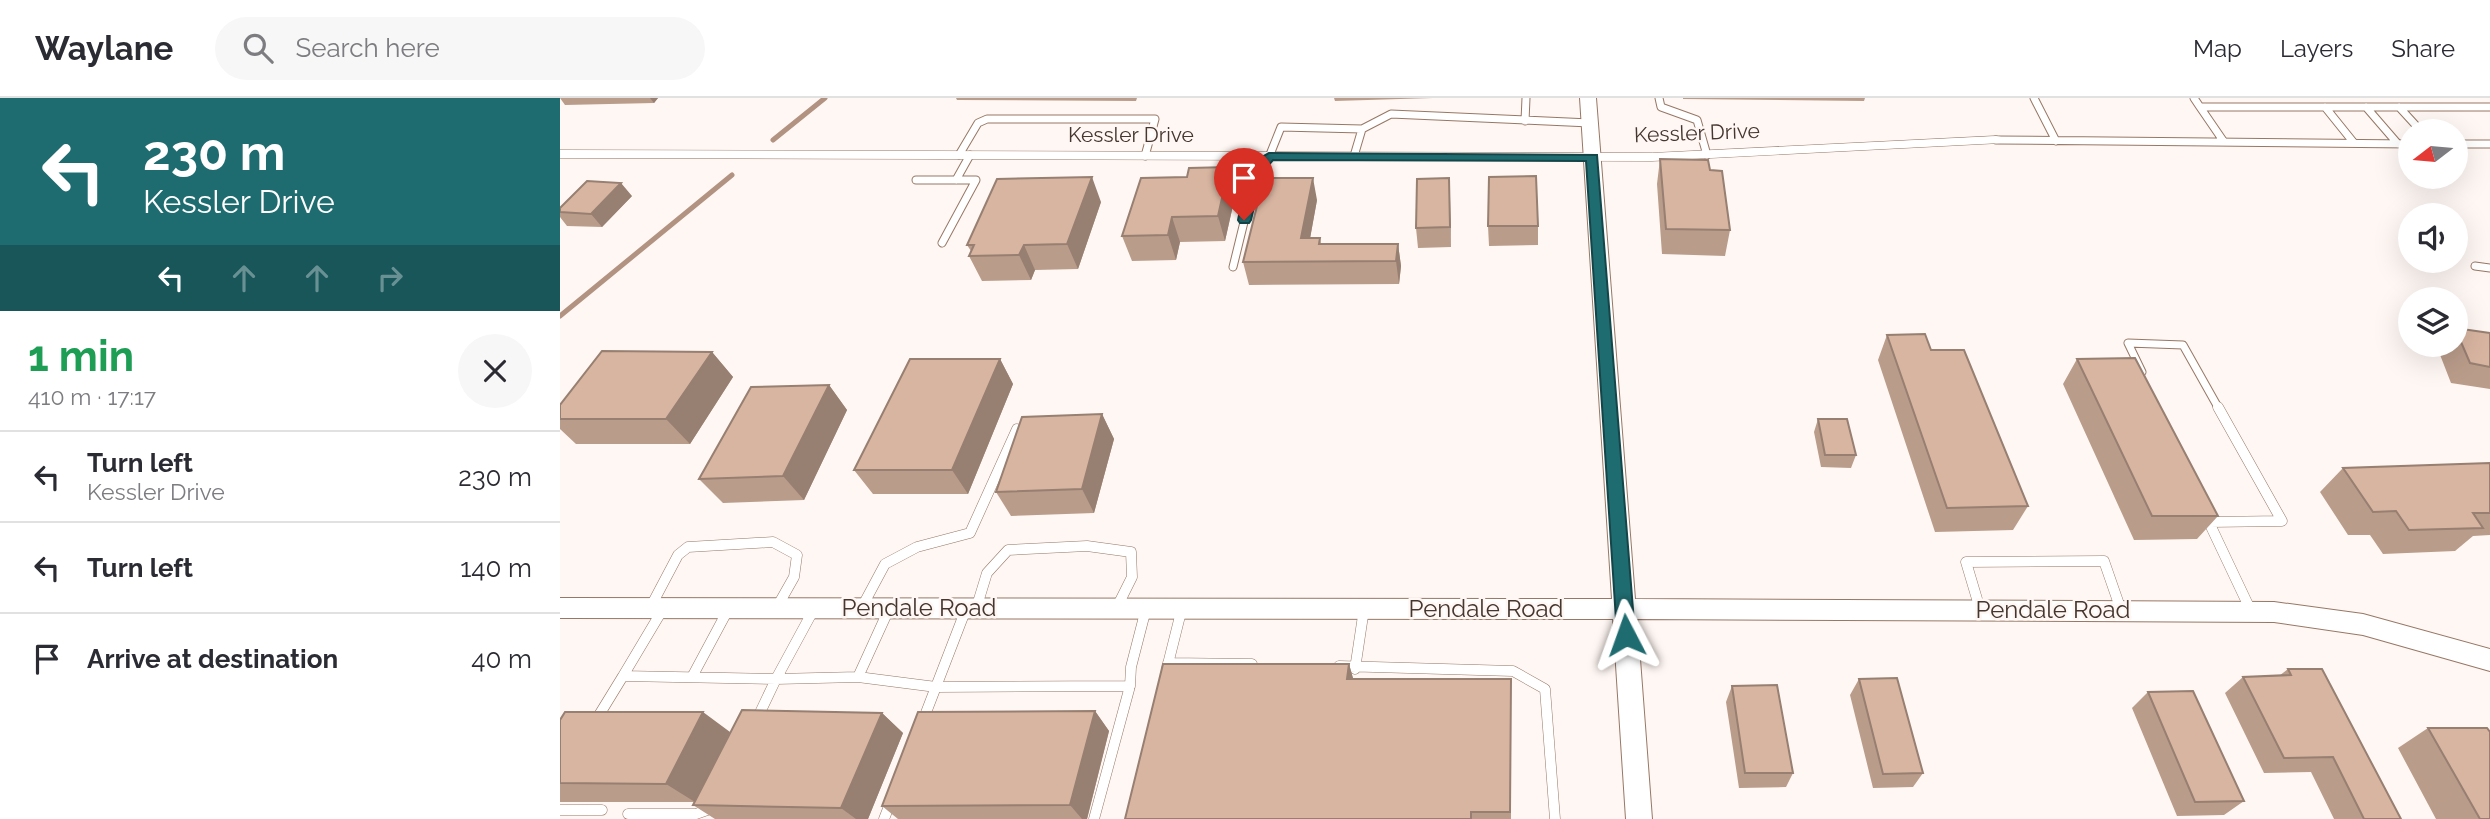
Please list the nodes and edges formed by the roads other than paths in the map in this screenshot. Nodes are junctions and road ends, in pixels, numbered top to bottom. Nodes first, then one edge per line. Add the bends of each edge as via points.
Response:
1 (1526, 98) edge
2 (1588, 98) edge
3 (1660, 98) edge
4 (2034, 98) edge
5 (2194, 98) edge
6 (2200, 107) junction
7 (2325, 107) junction
8 (2366, 107) junction
9 (2399, 107) junction
10 (2490, 107) edge
11 (2410, 119) edge
12 (1525, 121) junction
13 (1590, 123) junction
14 (1362, 129) junction
15 (1996, 140) joint
16 (2056, 141) junction
17 (2224, 142) junction
18 (2354, 143) junction
19 (2398, 144) joint
20 (2468, 144) edge
21 (2490, 144) edge
22 (560, 154) edge
23 (964, 155) junction
24 (1707, 155) junction
25 (1144, 156) junction
26 (1354, 156) junction
27 (1269, 157) junction
28 (1592, 157) junction
29 (916, 180) dead end
30 (957, 180) junction
31 (942, 243) dead end
32 (2475, 266) dead end
33 (1233, 267) dead end
34 (2490, 268) edge
35 (2149, 387) edge
36 (1017, 429) edge
37 (2204, 510) edge
38 (2210, 523) junction
39 (1146, 607) junction
40 (560, 608) edge
41 (657, 608) junction
42 (729, 608) junction
43 (776, 608) junction
44 (815, 608) junction
45 (862, 608) junction
46 (889, 608) junction
47 (971, 608) junction
48 (1116, 608) junction
49 (1182, 608) junction
50 (1364, 609) junction
51 (1625, 609) junction
52 (1980, 610) junction
53 (2121, 610) junction
54 (2252, 612) junction
55 (2490, 660) edge
56 (1168, 663) junction
57 (1265, 664) edge
58 (1321, 665) edge
59 (1355, 669) junction
60 (623, 676) junction
61 (1165, 676) edge
62 (692, 677) junction
63 (858, 677) junction
64 (776, 679) junction
65 (1130, 686) junction
66 (936, 687) junction
67 (590, 729) edge
68 (917, 735) edge
69 (748, 737) edge
70 (893, 795) edge
71 (720, 796) edge
72 (560, 810) edge
73 (602, 810) dead end
74 (714, 813) edge
75 (628, 814) dead end
76 (884, 819) edge
77 (1094, 819) edge
78 (1555, 819) edge
79 (1639, 819) edge

1 - 12 lane
2 - 13 street
3 - 24 lane via 1661,107 1697,120
4 - 16 lane
5 - 6 lane
6 - 7 lane
6 - 17 lane
7 - 8 lane
7 - 18 lane
8 - 9 lane
8 - 19 lane
9 - 10 lane
9 - 11 lane
12 - 13 lane
12 - 14 lane via 1391,114
13 - 28 street
14 - 26 lane
14 - 27 lane via 1281,127
15 - 16 lane
15 - 24 street, Kessler Drive
16 - 17 lane
17 - 18 lane
18 - 19 lane
20 - 21 lane
22 - 23 street, Kessler Drive
23 - 25 street, Kessler Drive
23 - 25 lane via 978,123 987,118 1155,119
23 - 30 lane
24 - 28 street, Kessler Drive
25 - 27 street, Kessler Drive
26 - 27 street, Kessler Drive
26 - 28 street, Kessler Drive
27 - 33 lane via 1256,173
28 - 51 street
29 - 30 lane
30 - 31 lane via 976,180
32 - 34 lane
35 - 38 lane via 2128,343 2183,345 2282,521
36 - 45 lane via 970,533 917,547 885,564
37 - 38 lane
38 - 54 lane
39 - 48 street, Pendale Road
39 - 49 street, Pendale Road
39 - 65 lane
40 - 41 street, Pendale Road
41 - 42 street, Pendale Road
41 - 43 lane via 678,555 688,547 773,542 796,555 794,577
41 - 60 lane
42 - 43 street, Pendale Road
42 - 62 lane
43 - 44 street, Pendale Road
44 - 45 street, Pendale Road
44 - 64 lane
45 - 46 street, Pendale Road
46 - 47 street, Pendale Road
46 - 63 lane
47 - 48 street, Pendale Road
47 - 48 lane via 987,573 1008,550 1087,546 1131,552 1132,577
47 - 66 lane
49 - 50 street, Pendale Road
49 - 56 lane
50 - 51 street, Pendale Road
50 - 59 lane
51 - 52 street, Pendale Road
51 - 79 street
52 - 53 street, Pendale Road
52 - 53 lane via 1966,562 2104,561
53 - 54 street, Pendale Road
54 - 55 street, Pendale Road via 2341,621
56 - 57 lane
56 - 61 lane
58 - 59 lane
59 - 78 lane via 1513,671 1545,689
60 - 62 lane
60 - 67 lane
62 - 64 lane
63 - 64 lane
63 - 66 lane
64 - 69 lane
65 - 66 lane
65 - 77 lane
66 - 68 lane
70 - 76 lane
71 - 74 lane
72 - 73 lane
74 - 75 lane

